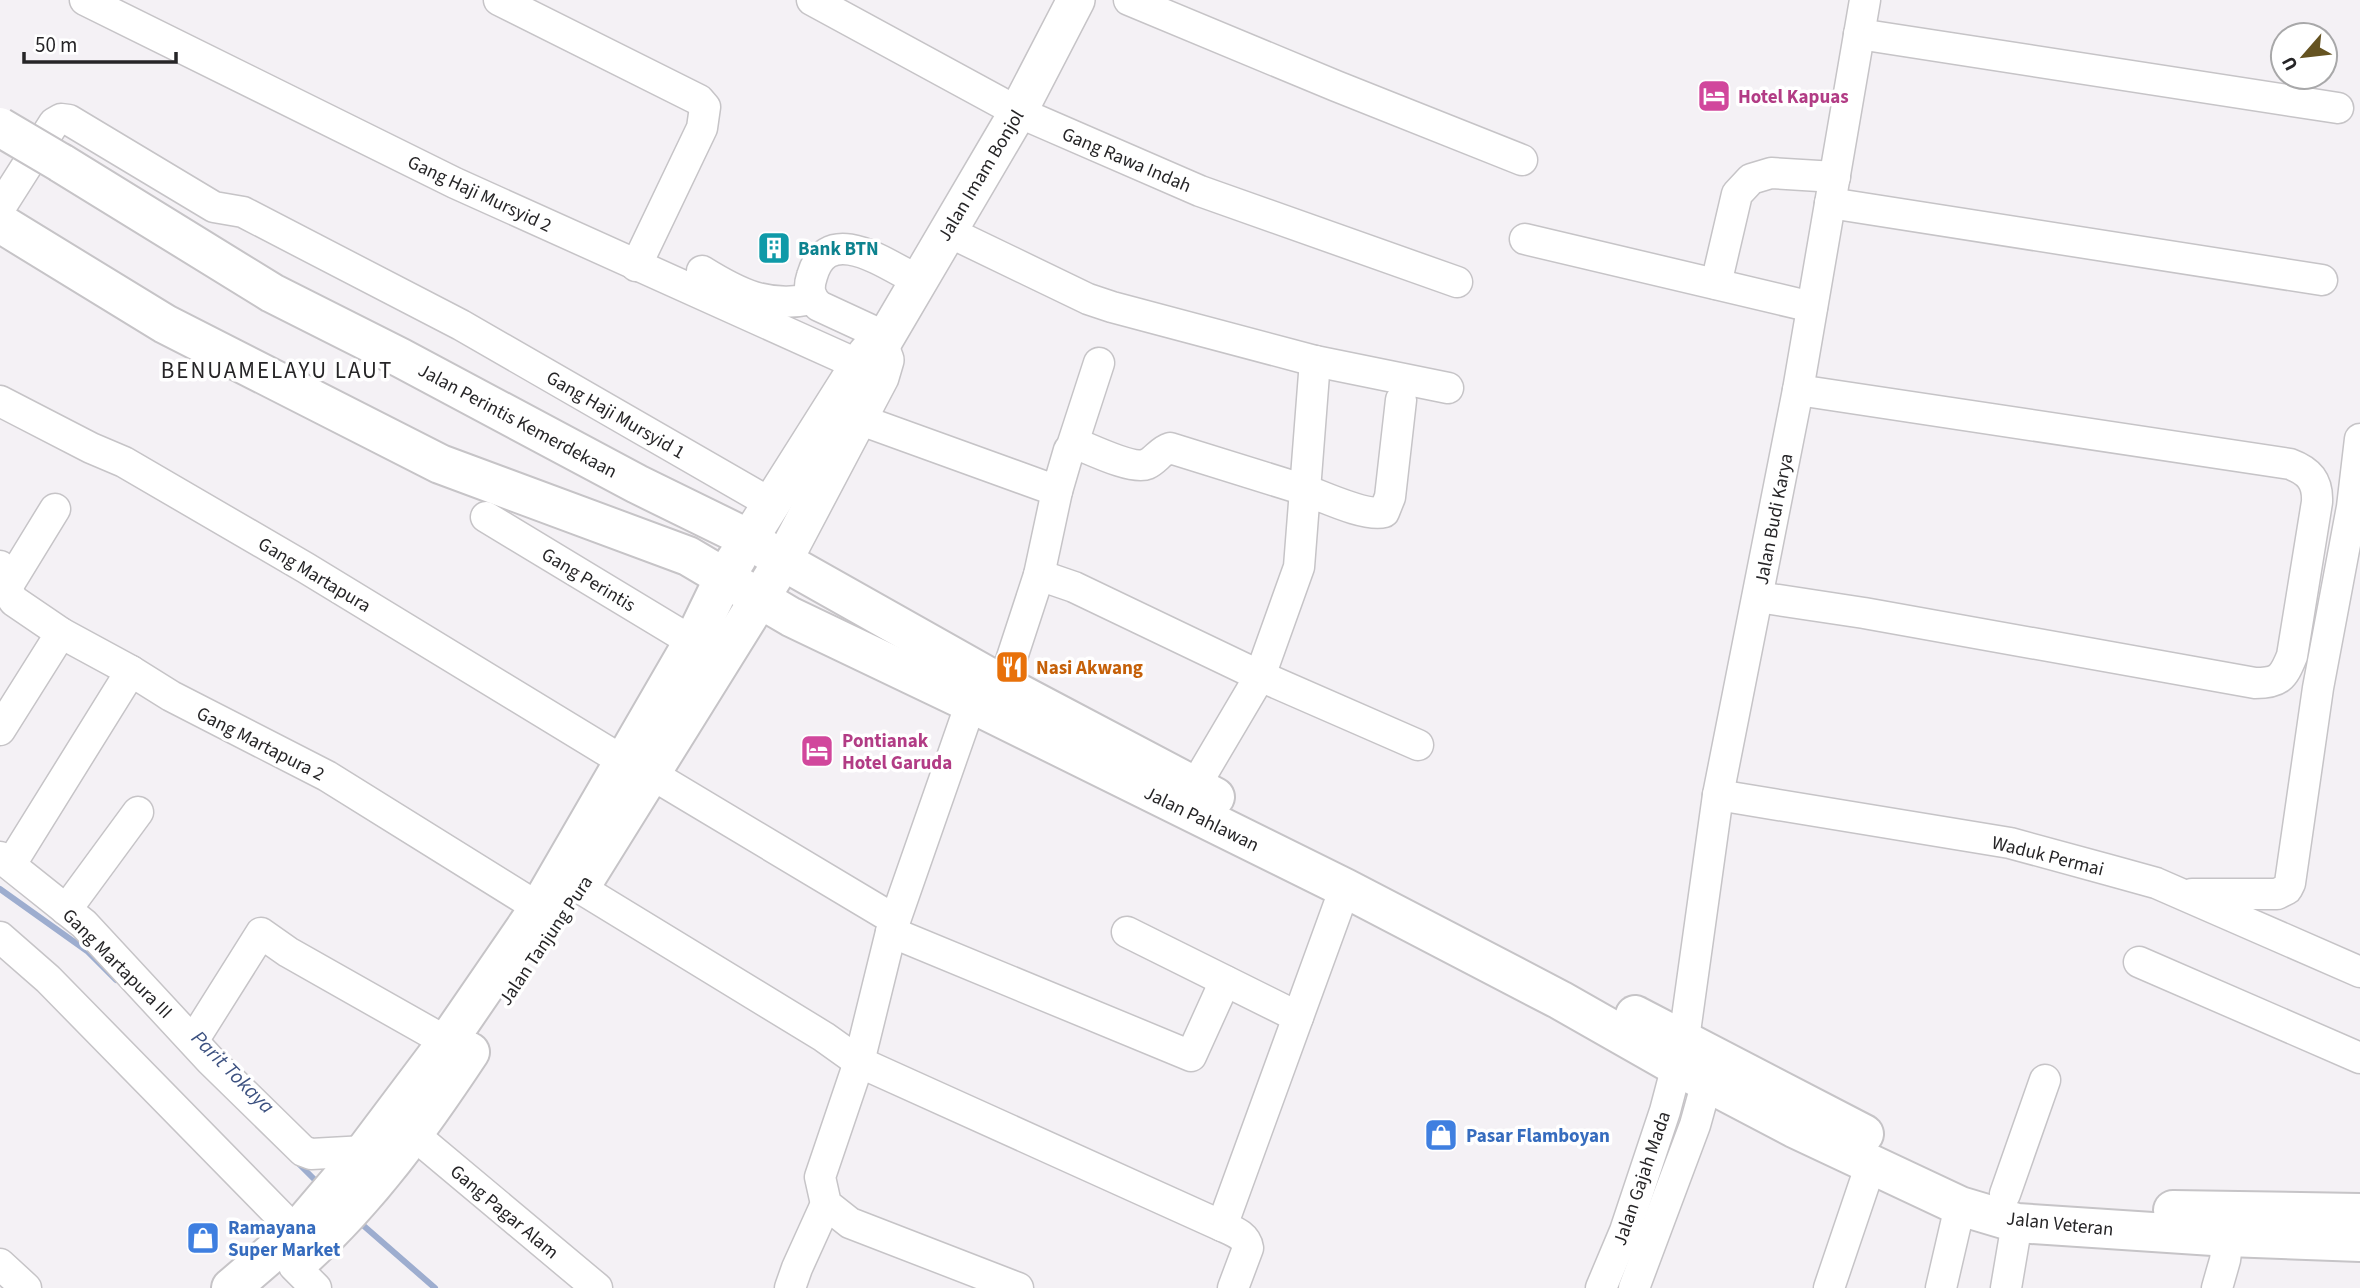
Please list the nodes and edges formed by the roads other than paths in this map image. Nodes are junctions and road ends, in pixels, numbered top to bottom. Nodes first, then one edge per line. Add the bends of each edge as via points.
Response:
1 (85, 0) edge
2 (499, 0) edge
3 (812, 0) edge
4 (1129, 0) edge
5 (1865, 0) edge
6 (1071, 2) edge
7 (1859, 34) junction
8 (2338, 108) dead end
9 (1018, 112) junction
10 (0, 127) edge
11 (1522, 160) dead end
12 (1832, 190) junction
13 (0, 208) edge
14 (0, 223) edge
15 (947, 231) junction
16 (1525, 239) dead end
17 (636, 266) junction
18 (702, 271) dead end
19 (2322, 279) dead end
20 (919, 281) junction
21 (1457, 282) dead end
22 (1716, 285) junction
23 (812, 299) junction
24 (1812, 307) junction
25 (876, 356) junction
26 (1315, 361) junction
27 (1099, 363) dead end
28 (1448, 388) dead end
29 (1798, 390) junction
30 (1401, 400) dead end
31 (0, 401) edge
32 (858, 419) junction
33 (2360, 439) edge
34 (1072, 446) junction
35 (1305, 490) junction
36 (1057, 491) junction
37 (770, 503) junction
38 (55, 509) dead end
39 (486, 517) dead end
40 (749, 539) junction
41 (783, 561) junction
42 (1039, 575) junction
43 (3, 577) edge
44 (724, 578) junction
45 (1758, 597) junction
46 (760, 599) junction
47 (61, 633) junction
48 (693, 642) junction
49 (131, 671) junction
50 (1260, 676) junction
51 (987, 694) junction
52 (0, 730) edge
53 (1418, 745) dead end
54 (637, 768) junction
55 (1195, 786) junction
56 (1718, 795) junction
57 (138, 812) dead end
58 (6, 860) edge
59 (580, 888) junction
60 (1345, 888) junction
61 (2181, 894) junction
62 (539, 908) junction
63 (66, 910) junction
64 (893, 926) junction
65 (1127, 932) dead end
66 (0, 937) edge
67 (2139, 962) dead end
68 (2360, 972) edge
69 (1225, 981) junction
70 (1298, 1017) junction
71 (193, 1041) junction
72 (447, 1042) junction
73 (2360, 1058) edge
74 (1695, 1060) junction
75 (859, 1062) junction
76 (2045, 1080) dead end
77 (428, 1091) junction
78 (413, 1134) junction
79 (1871, 1164) junction
80 (363, 1168) junction
81 (826, 1204) junction
82 (1960, 1206) junction
83 (2011, 1208) junction
84 (2360, 1213) edge
85 (1222, 1226) junction
86 (2228, 1237) junction
87 (2360, 1242) edge
88 (0, 1264) edge
89 (298, 1264) edge
90 (26, 1288) edge
91 (231, 1288) edge
92 (597, 1288) edge
93 (790, 1288) edge
94 (1018, 1288) edge
95 (1233, 1288) edge
96 (1601, 1288) edge
97 (1634, 1288) edge
98 (1829, 1288) edge
99 (1941, 1288) edge
100 (2006, 1288) edge
101 (2217, 1288) edge

1 - 17 street, Gang Haji Mursyid 2 via 455,183
2 - 17 street via 705,107 702,128
3 - 9 street, Gang Rawa Indah
4 - 11 street
5 - 7 street, Jalan Budi Karya
6 - 9 main road, Jalan Imam Bonjol
7 - 8 street
7 - 12 street, Jalan Budi Karya
9 - 15 main road, Jalan Imam Bonjol
9 - 21 street, Gang Rawa Indah via 1200,191
10 - 40 highway, Jalan Perintis Kemerdekaan, bridge via 272,293
12 - 19 street
12 - 22 street via 1771,173 1751,179 1737,194
12 - 24 street, Jalan Budi Karya
13 - 37 street, Gang Haji Mursyid 1 via 54,122 69,120 214,207 243,212 461,325
14 - 44 highway via 165,324 440,464 688,556
15 - 20 main road, Jalan Imam Bonjol
15 - 26 street via 1088,299
16 - 22 street
17 - 25 street, Gang Haji Mursyid 2
18 - 23 street via 755,299 793,303
20 - 23 street via 869,254 838,248 816,263 809,288
20 - 25 main road, Jalan Imam Bonjol
22 - 24 street
23 - 25 street
24 - 29 street, Jalan Budi Karya
25 - 32 main road, Jalan Imam Bonjol
25 - 37 main road, Jalan Imam Bonjol
26 - 28 street
26 - 35 street
27 - 34 street
29 - 45 street, Jalan Budi Karya
29 - 45 street via 2300,468 2312,479 2317,502 2292,656 2280,678 2255,683
30 - 35 street via 1390,497 1384,512 1365,511
31 - 54 street, Gang Martapura via 124,462
32 - 36 street
32 - 41 main road, Jalan Imam Bonjol
33 - 61 street via 2290,883 2277,894
34 - 35 street via 1134,465 1146,465 1170,447
34 - 36 street
35 - 50 street via 1299,567
36 - 42 street
37 - 40 main road, Jalan Imam Bonjol
38 - 43 street
39 - 48 street, Gang Perintis
40 - 41 highway, Jalan Pahlawan
40 - 44 highway, Jalan Tanjung Pura
41 - 46 highway, Jalan Tanjung Pura
41 - 51 highway, Jalan Pahlawan
42 - 50 street via 1074,587
42 - 51 street
43 - 47 street, Gang Martapura 2 via 14,601
44 - 46 highway, Jalan Pahlawan
44 - 48 highway, Jalan Tanjung Pura
45 - 56 street, Jalan Budi Karya
46 - 51 highway, Jalan Pahlawan
46 - 54 highway, Jalan Tanjung Pura
47 - 49 street, Gang Martapura 2
47 - 52 street
48 - 54 highway, Jalan Tanjung Pura
49 - 58 street
49 - 62 street, Gang Martapura 2 via 355,792
50 - 53 street
50 - 55 street
51 - 55 highway, Jalan Pahlawan
51 - 60 highway, Jalan Pahlawan
51 - 64 street
54 - 59 highway, Jalan Tanjung Pura
54 - 62 highway, Jalan Tanjung Pura
54 - 64 street, Gang Martapura
55 - 74 highway, Jalan Pahlawan via 1567,981
56 - 61 street, Waduk Permai via 2010,843
56 - 74 street, Jalan Budi Karya
57 - 63 street
58 - 63 street, Gang Martapura III
59 - 75 street
59 - 77 highway, Jalan Tanjung Pura
60 - 70 street
60 - 74 highway, Jalan Pahlawan via 1560,1000
61 - 68 street, Waduk Permai
62 - 72 highway, Jalan Tanjung Pura
63 - 71 street, Gang Martapura III
64 - 69 street, Gang Martapura via 1191,1056
64 - 75 street
65 - 69 street
66 - 89 street via 48,979
67 - 73 street
69 - 70 street
70 - 85 street
71 - 72 street via 261,933
71 - 80 street, Gang Martapura III via 303,1151
72 - 77 highway, Jalan Tanjung Pura
74 - 79 highway, Jalan Veteran via 1794,1128
74 - 83 highway, Jalan Veteran via 1867,1136
74 - 96 street, Jalan Gajah Mada via 1664,1111
74 - 97 street, Jalan Gajah Mada via 1695,1125
75 - 81 street via 820,1177
75 - 85 street
76 - 83 street
77 - 78 highway, Jalan Tanjung Pura
77 - 80 highway, Jalan Tanjung Pura
78 - 80 highway, Jalan Tanjung Pura
78 - 92 street, Gang Pagar Alam
79 - 82 highway, Jalan Veteran
79 - 98 street
80 - 89 highway, Jalan Tanjung Pura
81 - 93 street
81 - 94 street via 850,1223
82 - 83 highway, Jalan Veteran
82 - 99 street
83 - 84 highway, Jalan Veteran via 2017,1197 2161,1210
83 - 86 highway, Jalan Veteran
83 - 100 street
85 - 95 street via 1247,1242
86 - 87 highway, Jalan Veteran
86 - 101 street
88 - 90 street
89 - 91 highway, Jalan Tanjung Pura

